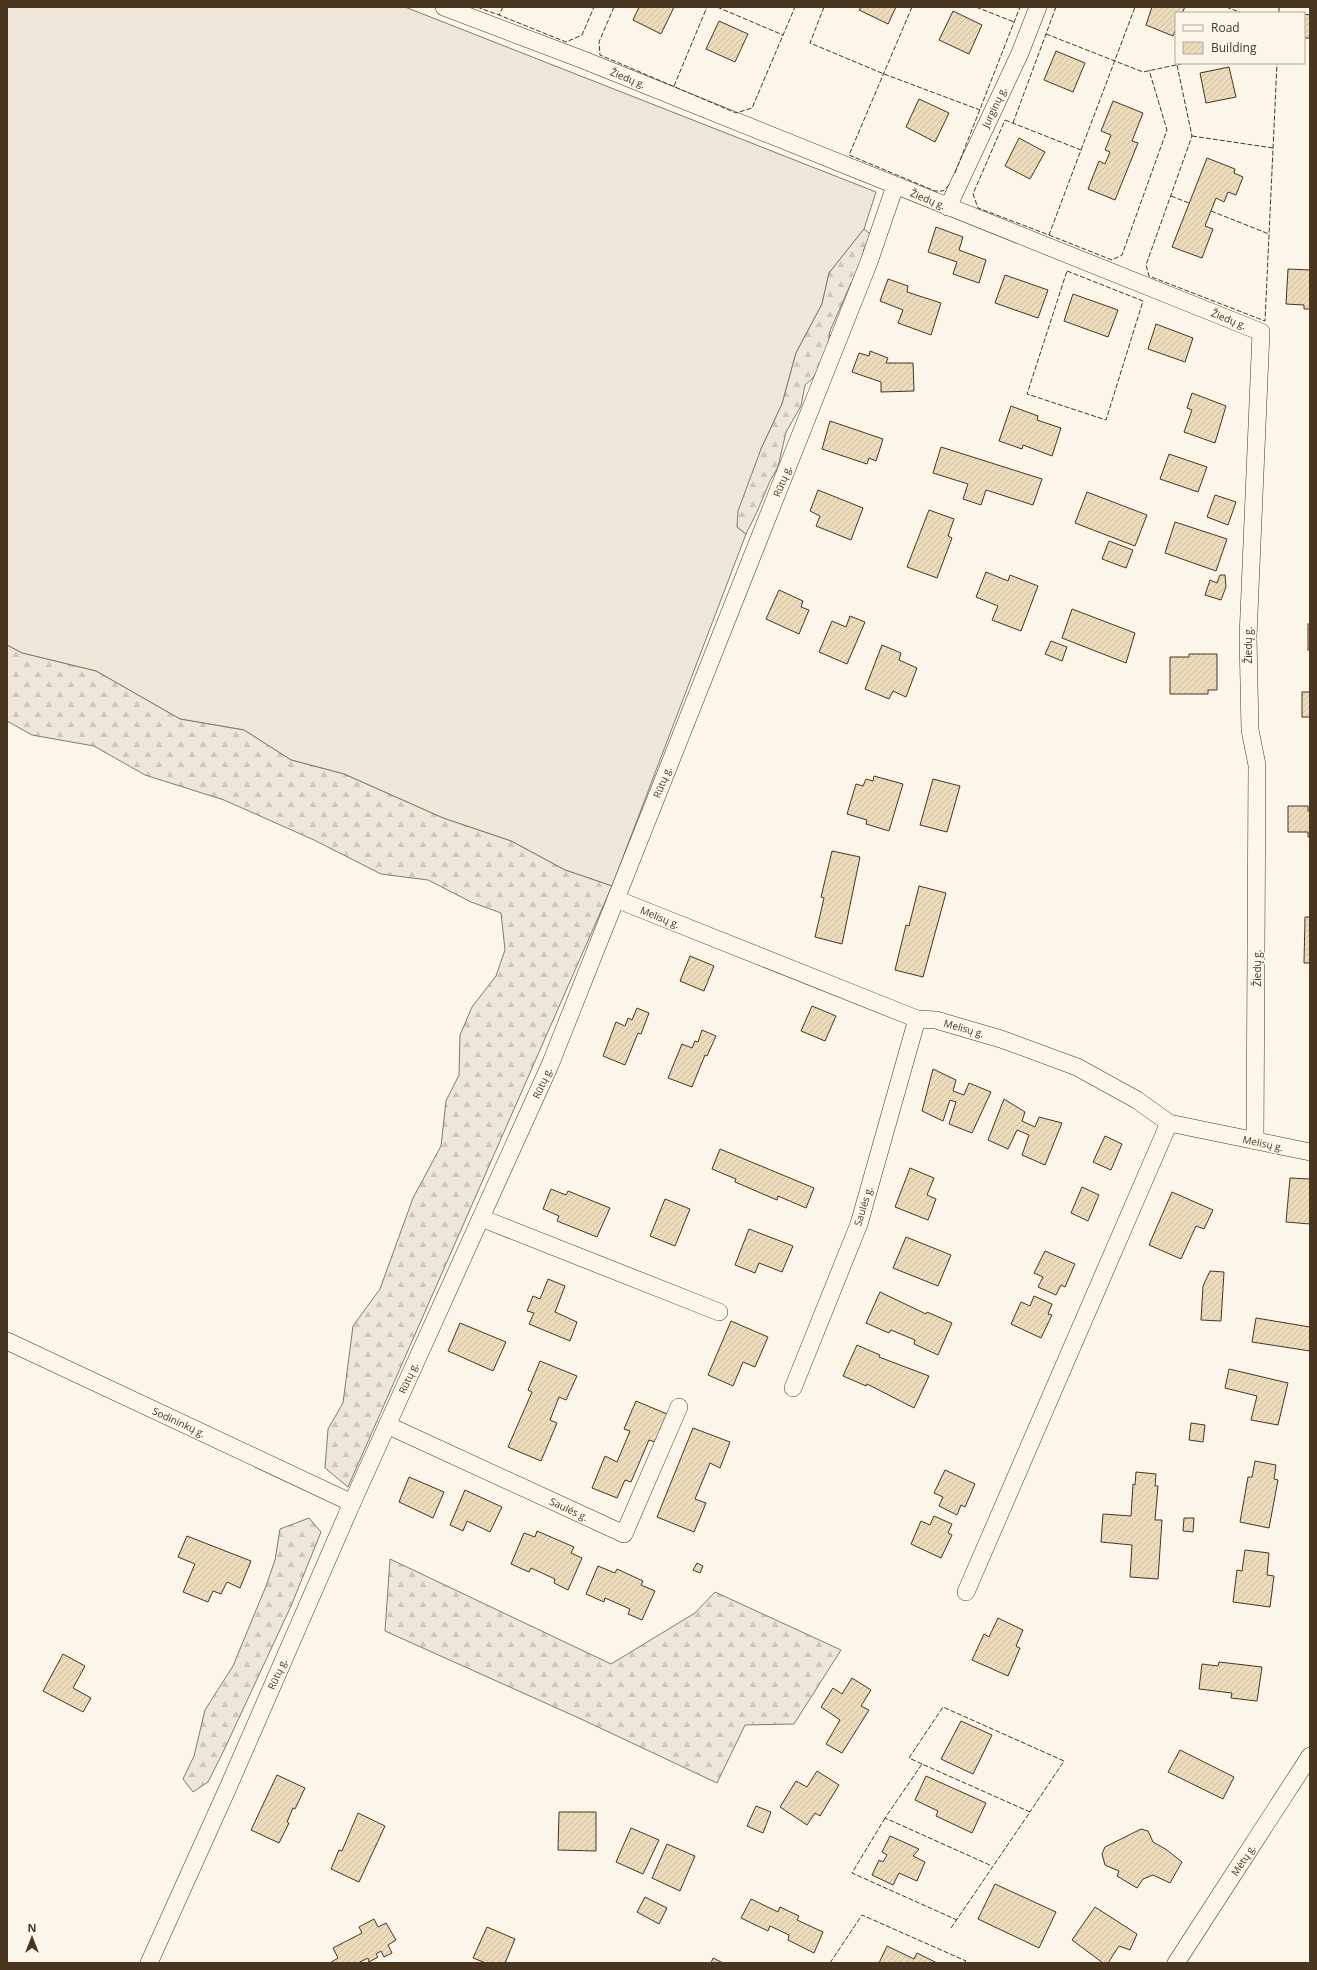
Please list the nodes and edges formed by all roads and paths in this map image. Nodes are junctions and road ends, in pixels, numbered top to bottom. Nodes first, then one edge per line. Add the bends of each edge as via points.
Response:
1 (444, 7) edge
2 (1038, 7) edge
3 (896, 186) junction
4 (948, 207) junction
5 (616, 899) junction
6 (917, 1019) junction
7 (1169, 1123) junction
8 (1255, 1141) junction
9 (1310, 1152) edge
10 (481, 1218) junction
11 (719, 1312) dead end
12 (7, 1340) edge
13 (793, 1388) dead end
14 (679, 1407) dead end
15 (387, 1425) junction
16 (352, 1503) junction
17 (966, 1592) dead end
18 (1310, 1756) edge
19 (149, 1963) edge
20 (1176, 1963) edge

1 - 3 street, Žiedų g. via 581,59
2 - 4 street, Jurginų g. via 1020,53
3 - 4 street, Žiedų g.
3 - 5 street, Rūtų g. via 869,262
4 - 8 street, Žiedų g. via 1261,332 1248,637 1250,730 1257,765
5 - 6 street, Melisų g.
5 - 10 street, Rūtų g. via 550,1065
6 - 7 street, Melisų g. via 936,1020 1001,1039 1077,1067 1137,1100
6 - 13 street, Saulės g. via 859,1224
7 - 8 street, Melisų g.
7 - 17 street
8 - 9 street, Melisų g.
10 - 11 street
10 - 15 street, Rūtų g.
12 - 16 street, Sodininkų g.
14 - 15 street, Saulės g. via 624,1534
15 - 16 street, Rūtų g.
16 - 19 street, Rūtų g.
18 - 20 street, Mėtų g.

